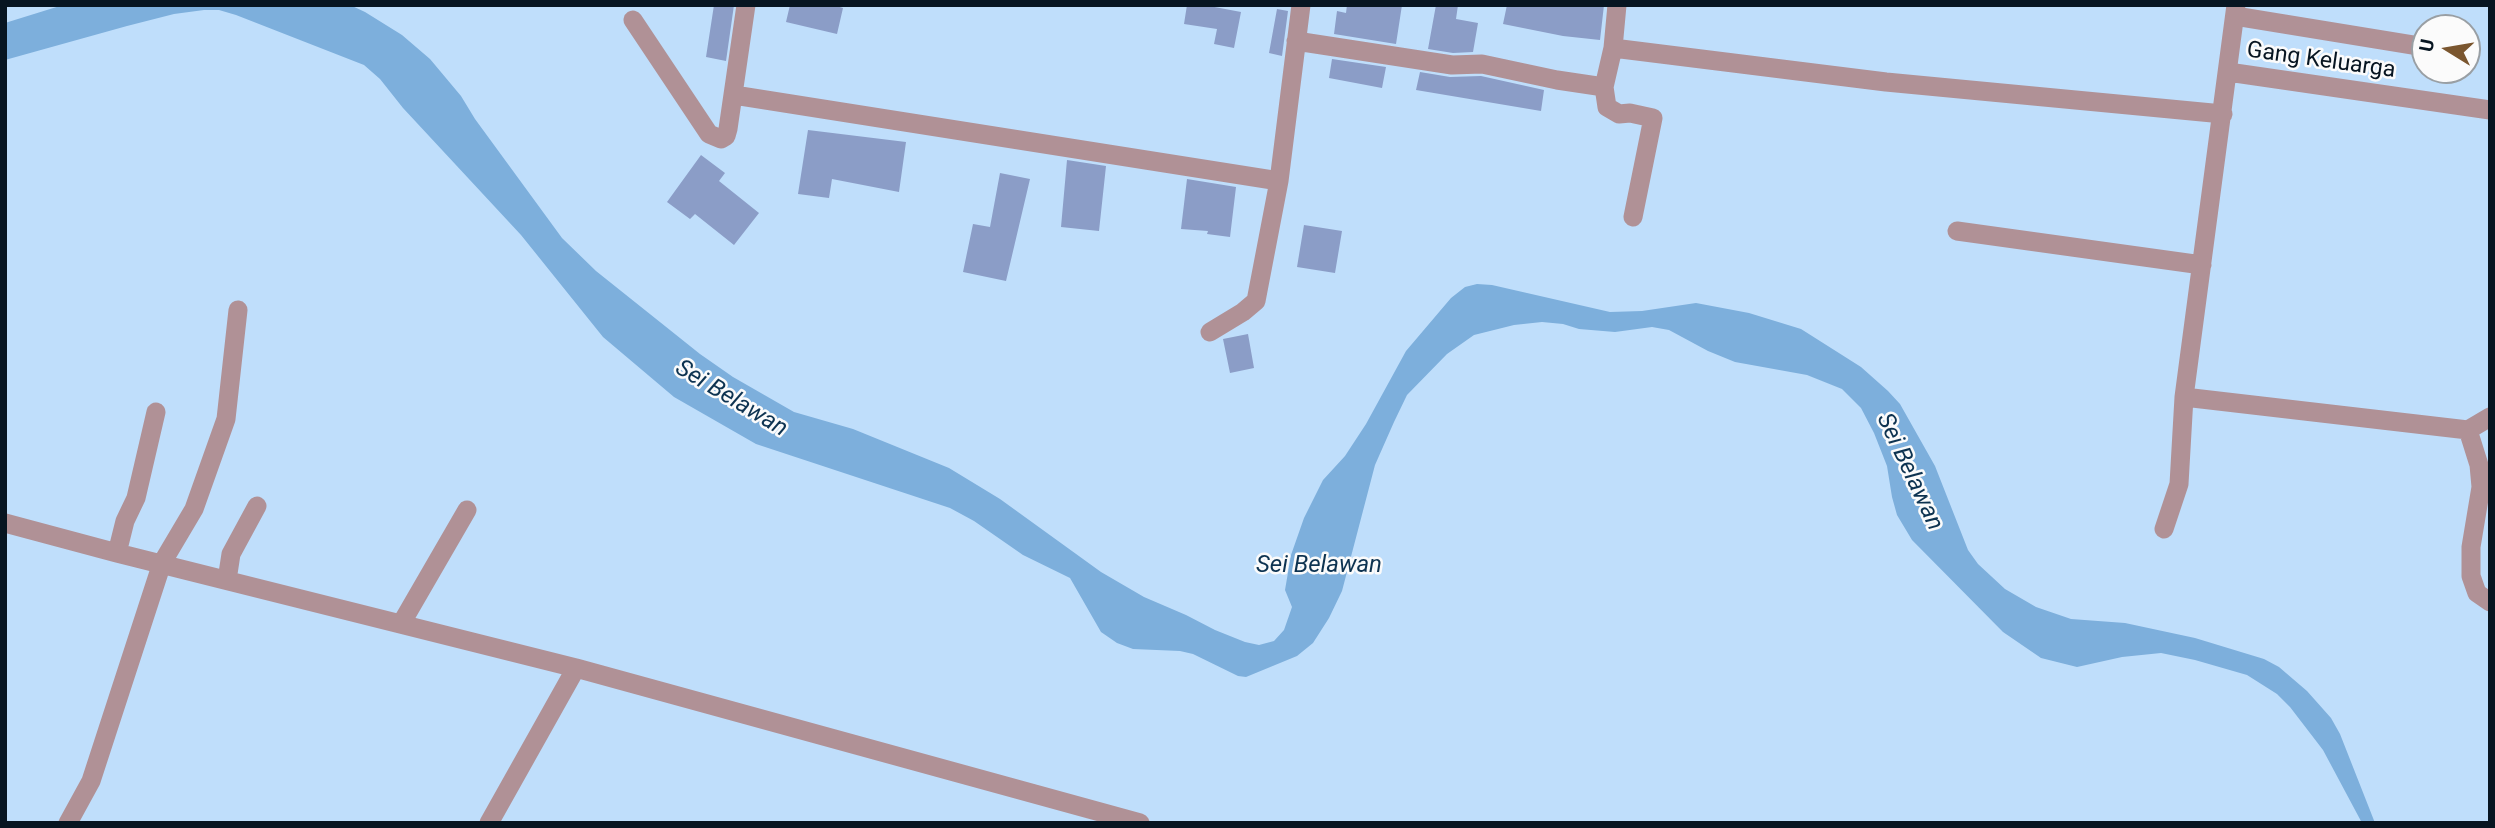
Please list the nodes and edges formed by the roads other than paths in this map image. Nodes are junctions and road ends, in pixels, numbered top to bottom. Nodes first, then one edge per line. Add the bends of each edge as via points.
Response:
1 (746, 5) edge
2 (1301, 5) edge
3 (1617, 5) edge
4 (2235, 10) edge
5 (633, 20) dead end
6 (1296, 41) junction
7 (2411, 44) edge
8 (1612, 48) junction
9 (2228, 72) junction
10 (1604, 87) junction
11 (734, 95) junction
12 (2490, 110) edge
13 (2223, 114) junction
14 (1279, 181) junction
15 (1633, 217) dead end
16 (1956, 231) dead end
17 (2202, 265) junction
18 (238, 310) dead end
19 (1210, 332) dead end
20 (2183, 397) junction
21 (156, 412) dead end
22 (2490, 417) edge
23 (2468, 430) junction
24 (257, 506) dead end
25 (467, 510) dead end
26 (5, 523) edge
27 (2164, 529) dead end
28 (117, 553) junction
29 (162, 563) junction
30 (227, 580) junction
31 (2490, 602) edge
32 (401, 624) junction
33 (576, 668) junction
34 (68, 823) edge
35 (489, 823) edge
36 (1140, 823) edge

1 - 11 street
2 - 6 street
3 - 8 street
4 - 7 street
4 - 9 street
5 - 11 street via 714,138 726,136
6 - 10 street via 1452,65 1482,64
6 - 14 street
8 - 10 street
8 - 13 street via 1886,82
9 - 12 street, Gang Keluarga
9 - 13 street
10 - 15 street via 1607,107 1619,114 1653,118
11 - 14 street
13 - 17 street
14 - 19 street via 1256,301
16 - 17 street
17 - 20 street
18 - 29 street via 226,419 194,509
20 - 23 street
20 - 27 street via 2179,484
21 - 28 street via 136,498
22 - 23 street
23 - 31 street via 2481,487 2470,576 2477,593
24 - 30 street via 231,554
25 - 32 street
26 - 28 street
28 - 29 street
29 - 30 street
29 - 34 street via 91,781
30 - 32 street
32 - 33 street
33 - 35 street
33 - 36 street

